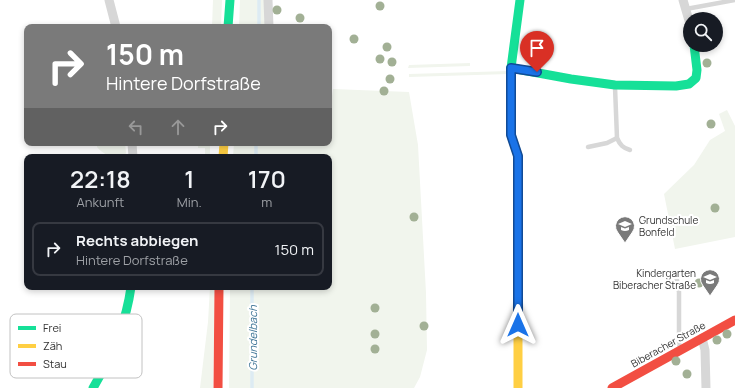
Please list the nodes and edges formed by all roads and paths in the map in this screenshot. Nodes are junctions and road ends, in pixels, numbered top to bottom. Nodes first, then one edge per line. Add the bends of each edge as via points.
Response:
1 (109, 0) edge
2 (230, 0) edge
3 (268, 0) edge
4 (520, 0) edge
5 (735, 0) edge
6 (684, 4) edge
7 (115, 24) edge
8 (228, 24) edge
9 (269, 24) edge
10 (695, 52) edge
11 (511, 68) junction
12 (615, 85) junction
13 (617, 138) junction
14 (588, 148) dead end
15 (630, 150) dead end
16 (676, 275) dead end
17 (131, 290) edge
18 (219, 290) edge
19 (126, 314) edge
20 (735, 320) edge
21 (702, 338) junction
22 (681, 350) junction
23 (99, 378) edge
24 (93, 388) edge
25 (218, 388) edge
26 (518, 388) edge
27 (612, 388) edge
28 (706, 388) edge

1 - 7 street
2 - 8 street
3 - 9 street
4 - 11 street
5 - 6 lane
10 - 12 street via 696,78 689,84
11 - 12 street
11 - 26 street via 511,130 518,156
12 - 13 lane
13 - 14 lane
13 - 15 lane via 619,144
16 - 22 lane
17 - 19 street
18 - 25 street
20 - 21 street, Biberacher Straße
21 - 22 street, Biberacher Straße
21 - 28 street via 705,350
22 - 27 street, Biberacher Straße
23 - 24 street

